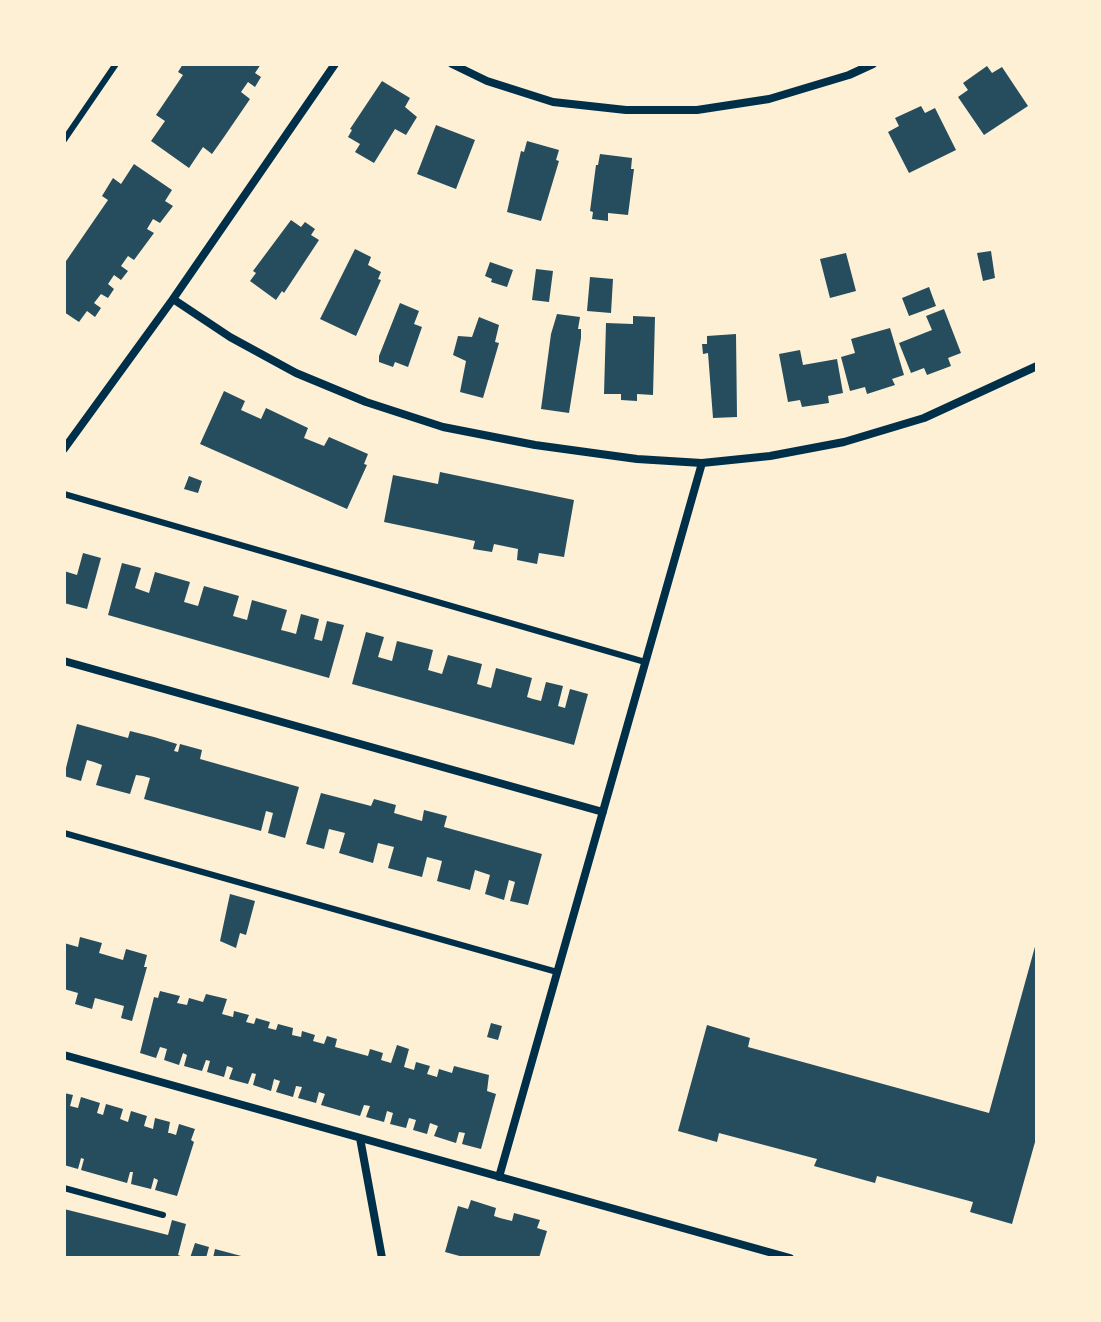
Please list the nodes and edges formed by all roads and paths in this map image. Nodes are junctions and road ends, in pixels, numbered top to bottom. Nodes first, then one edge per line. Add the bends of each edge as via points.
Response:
1 (116, 64) edge
2 (335, 64) edge
3 (452, 64) edge
4 (873, 64) edge
5 (64, 140) edge
6 (173, 299) junction
7 (1037, 366) edge
8 (64, 449) edge
9 (702, 463) junction
10 (64, 494) edge
11 (64, 661) edge
12 (645, 662) junction
13 (603, 812) junction
14 (64, 833) edge
15 (557, 972) junction
16 (64, 1055) edge
17 (360, 1138) junction
18 (499, 1177) junction
19 (64, 1188) edge
20 (163, 1215) dead end
21 (382, 1258) edge
22 (790, 1258) edge

1 - 5 lane
2 - 6 street
3 - 4 street via 553,102 697,110 769,99
6 - 8 street
6 - 9 street via 296,373 443,427 535,445
7 - 9 street via 924,418 844,442
9 - 12 street
10 - 12 lane
11 - 13 street
12 - 13 street
13 - 15 street
14 - 15 lane
15 - 18 street
16 - 17 street
17 - 18 street
17 - 21 street
18 - 22 street
19 - 20 lane

